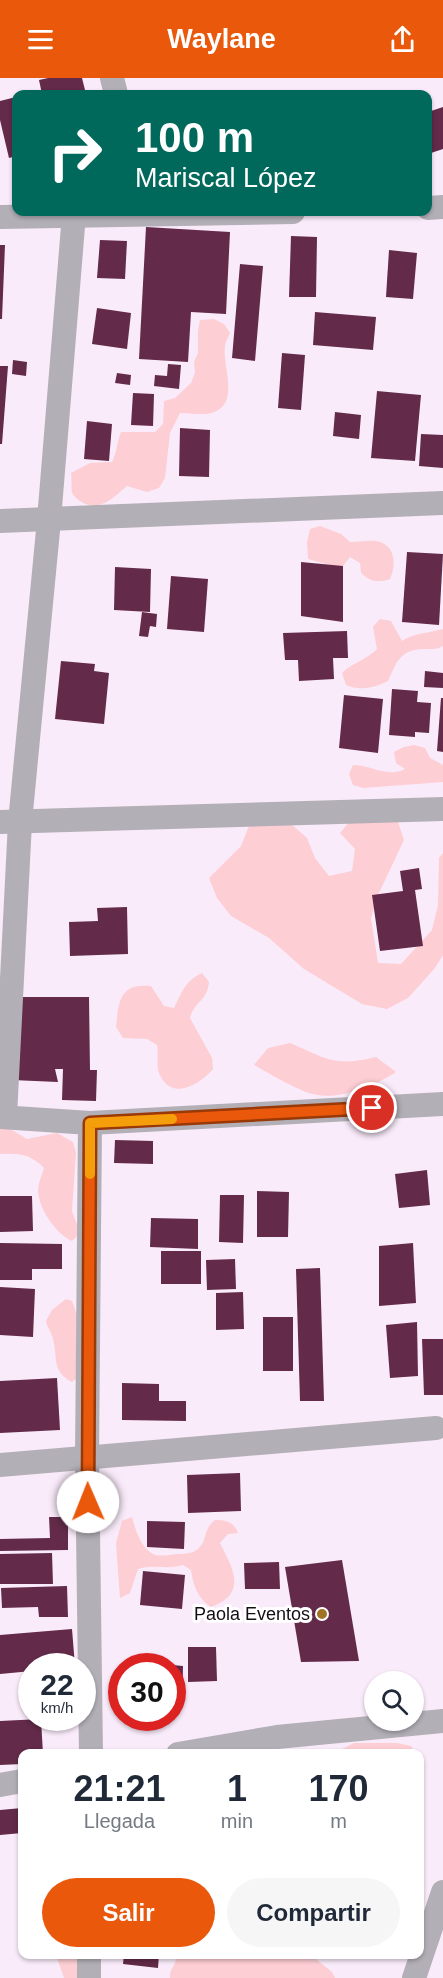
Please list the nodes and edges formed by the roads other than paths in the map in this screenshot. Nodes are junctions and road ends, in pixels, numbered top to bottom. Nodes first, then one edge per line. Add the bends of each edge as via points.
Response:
1 (25, 216) edge
2 (74, 216) edge
3 (0, 217) edge
4 (443, 502) edge
5 (49, 520) junction
6 (0, 521) edge
7 (443, 809) edge
8 (10, 822) edge
9 (443, 1104) edge
10 (3, 1116) edge
11 (90, 1123) junction
12 (436, 1428) dead end
13 (87, 1456) junction
14 (0, 1465) edge
15 (443, 1721) edge
16 (91, 1749) edge
17 (207, 1749) edge
18 (18, 1782) edge
19 (0, 1785) edge
20 (443, 1892) edge
21 (436, 1938) edge
22 (89, 1959) edge
23 (89, 1978) edge
24 (414, 1978) edge

1 - 3 street
2 - 5 street
4 - 5 street
5 - 6 street
5 - 8 street
7 - 8 street
8 - 10 street
9 - 11 street
10 - 11 street
11 - 13 street
12 - 13 street
13 - 14 street
13 - 16 street
15 - 17 street via 277,1737
18 - 19 street
20 - 21 street
21 - 24 street
22 - 23 street

